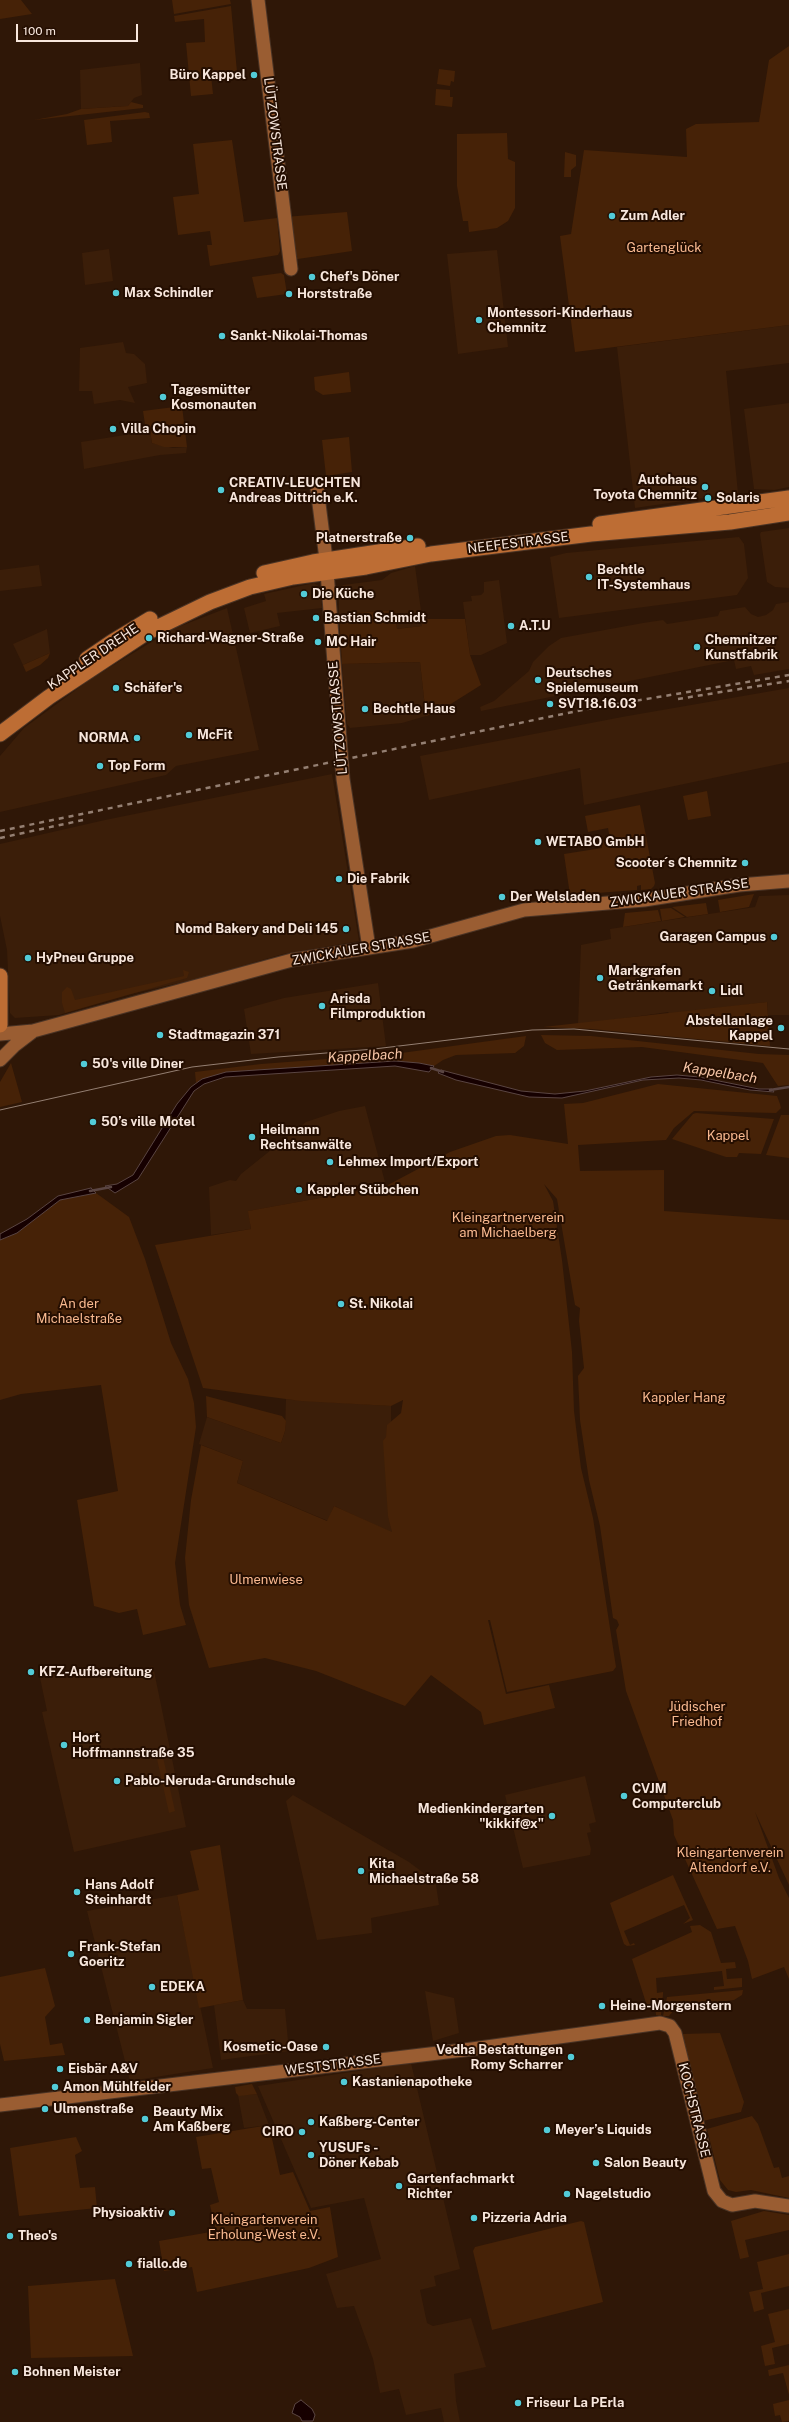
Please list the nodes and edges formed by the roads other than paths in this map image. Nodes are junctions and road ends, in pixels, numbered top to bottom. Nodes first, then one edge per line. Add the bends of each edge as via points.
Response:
1 (258, 0) edge
2 (291, 269) dead end
3 (317, 488) dead end
4 (789, 498) edge
5 (789, 513) edge
6 (327, 566) junction
7 (254, 581) junction
8 (0, 721) edge
9 (0, 734) edge
10 (789, 881) edge
11 (369, 948) junction
12 (0, 976) edge
13 (0, 1025) edge
14 (33, 1031) junction
15 (0, 1034) edge
16 (0, 1060) edge
17 (666, 2024) joint
18 (0, 2106) edge
19 (789, 2206) edge

1 - 2 street, LÜTZOWSTRASSE
3 - 6 street, LÜTZOWSTRASSE
4 - 6 main road, NEEFESTRASSE
5 - 6 main road, NEEFESTRASSE via 730,522 591,534
6 - 7 main road, NEEFESTRASSE via 293,577
6 - 11 street, LÜTZOWSTRASSE via 343,779
7 - 8 main road, KAPPLER DREHE via 185,602 126,632
7 - 9 main road, KAPPLER DREHE via 141,636 49,697
10 - 11 street, ZWICKAUER STRASSE via 739,885 644,900 532,908 413,941
11 - 14 street, ZWICKAUER STRASSE via 292,960
12 - 13 main road
14 - 15 street, ZWICKAUER STRASSE
14 - 16 street, ZWICKAUER STRASSE
17 - 18 street, WESTSTRASSE
17 - 19 street, KOCHSTRASSE via 675,2033 714,2191 718,2198 732,2205 755,2202

